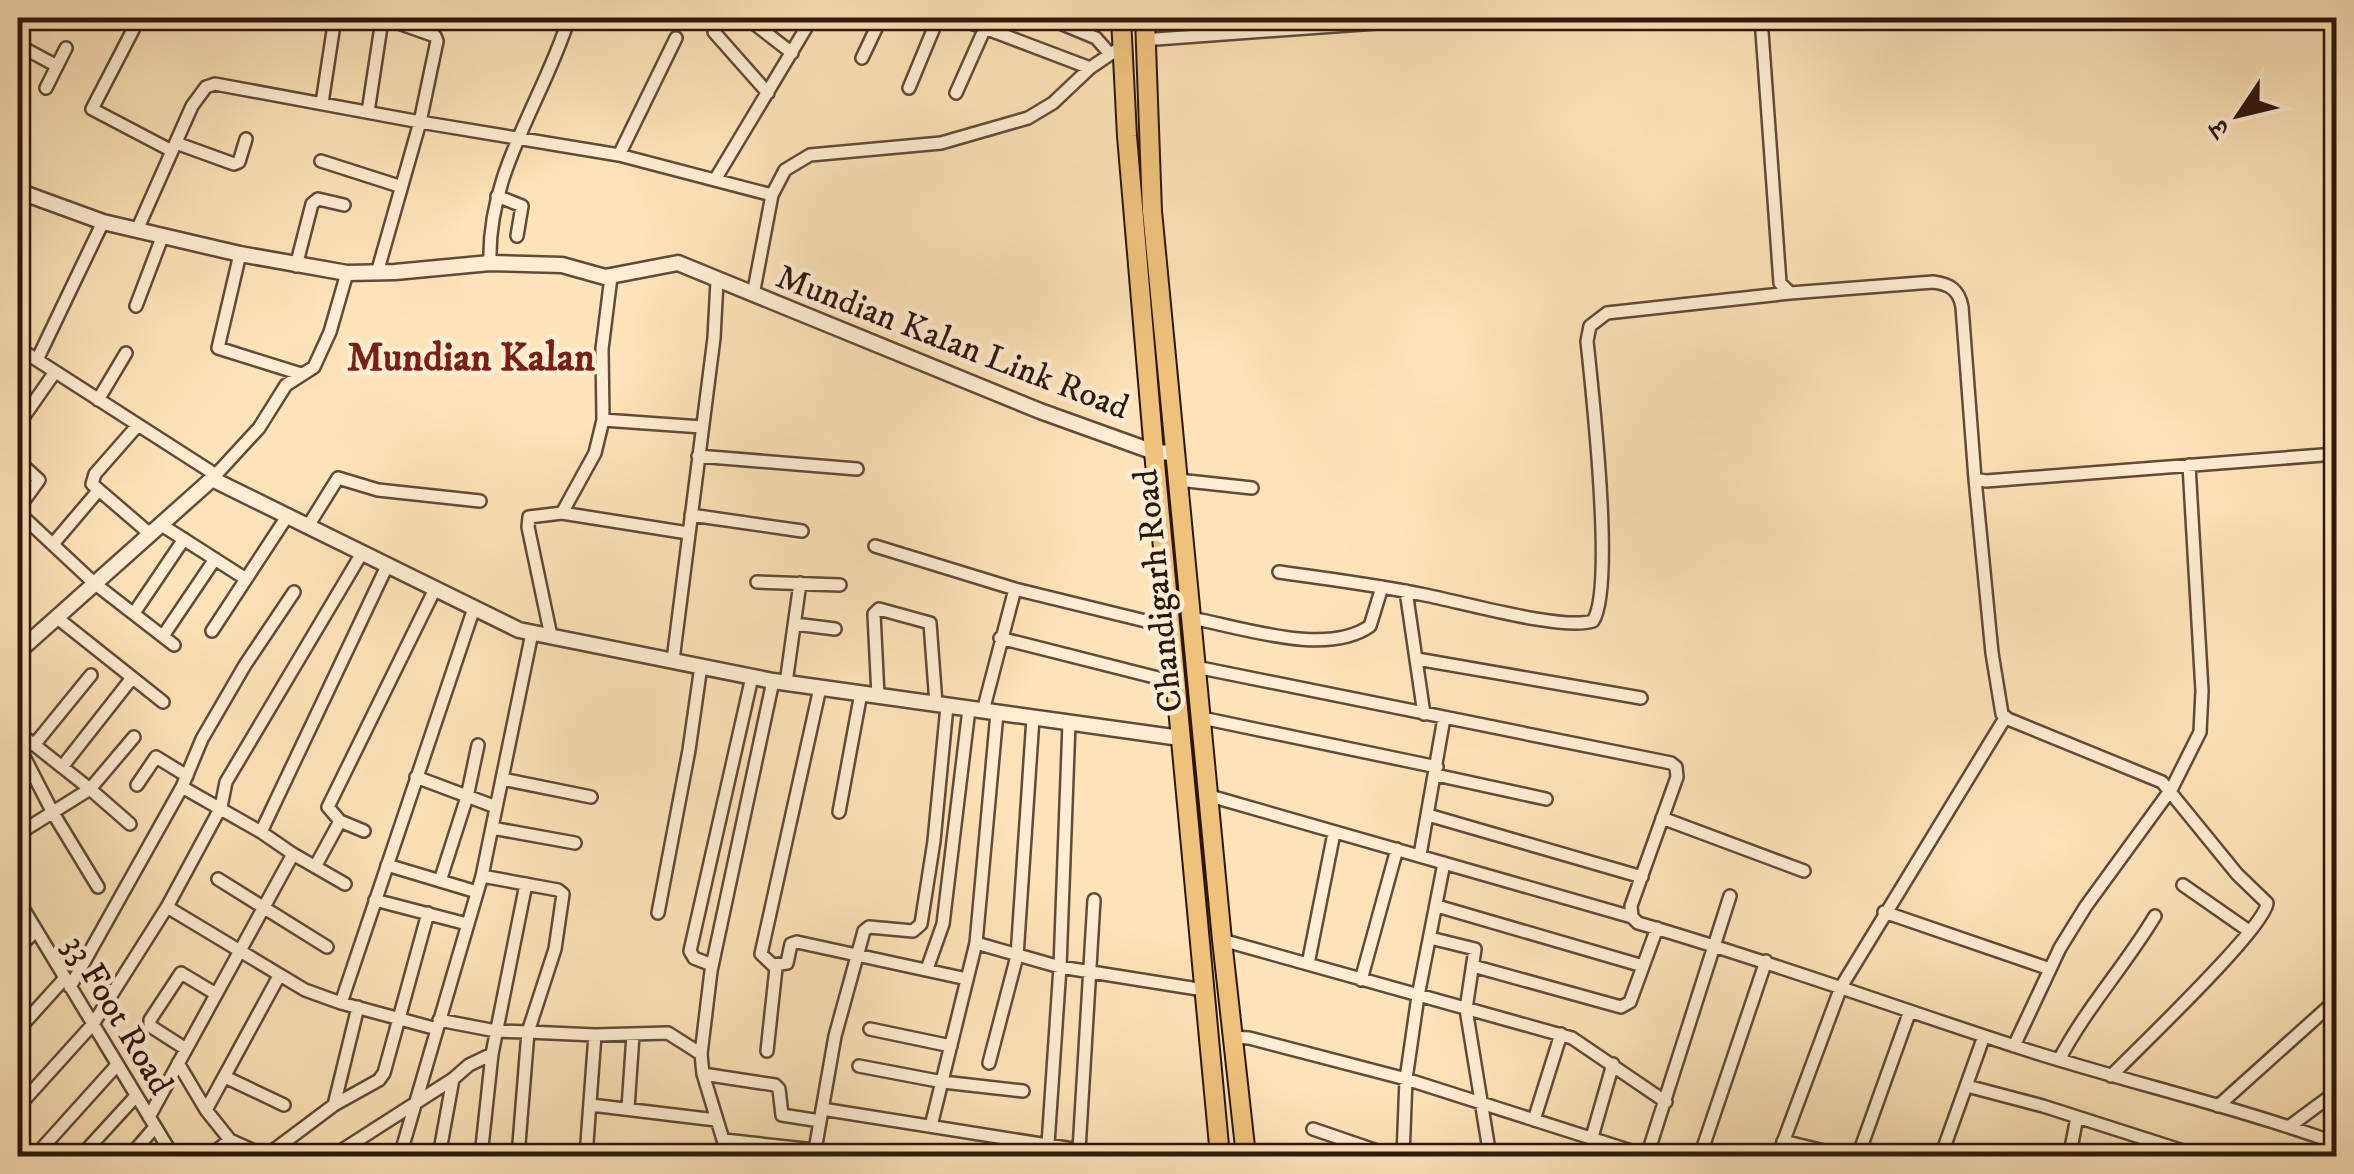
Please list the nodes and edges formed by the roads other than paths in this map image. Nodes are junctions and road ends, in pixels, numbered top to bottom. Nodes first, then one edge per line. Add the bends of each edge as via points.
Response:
1 (335, 18) edge
2 (568, 18) edge
3 (747, 18) edge
4 (812, 18) edge
5 (882, 18) edge
6 (938, 18) edge
7 (958, 18) edge
8 (1048, 18) edge
9 (1121, 18) edge
10 (1145, 18) edge
11 (1445, 18) edge
12 (1760, 18) edge
13 (981, 23) edge
14 (135, 26) dead end
15 (714, 32) dead end
16 (676, 38) dead end
17 (1144, 40) junction
18 (18, 44) edge
19 (66, 48) dead end
20 (1116, 50) junction
21 (792, 53) junction
22 (862, 58) dead end
23 (57, 66) junction
24 (1090, 68) junction
25 (46, 88) dead end
26 (909, 88) dead end
27 (768, 92) junction
28 (956, 93) dead end
29 (322, 103) junction
30 (368, 112) junction
31 (420, 122) junction
32 (517, 138) junction
33 (246, 139) dead end
34 (174, 146) junction
35 (619, 154) junction
36 (321, 161) dead end
37 (716, 178) junction
38 (399, 186) junction
39 (18, 191) edge
40 (772, 195) junction
41 (497, 196) junction
42 (344, 205) dead end
43 (102, 222) junction
44 (138, 230) junction
45 (163, 235) junction
46 (517, 236) dead end
47 (240, 254) junction
48 (490, 263) junction
49 (296, 266) junction
50 (347, 273) junction
51 (376, 273) junction
52 (611, 276) junction
53 (723, 284) junction
54 (1790, 293) junction
55 (753, 295) junction
56 (136, 306) dead end
57 (18, 348) edge
58 (126, 353) dead end
59 (38, 360) junction
60 (55, 372) junction
61 (301, 374) junction
62 (98, 400) junction
63 (603, 420) junction
64 (18, 425) edge
65 (138, 425) junction
66 (702, 427) junction
67 (1154, 452) junction
68 (1176, 454) junction
69 (2336, 454) edge
70 (698, 456) junction
71 (18, 461) edge
72 (2189, 465) junction
73 (857, 469) dead end
74 (214, 477) junction
75 (1975, 479) junction
76 (1178, 480) junction
77 (1252, 488) dead end
78 (98, 491) junction
79 (480, 501) dead end
80 (18, 510) edge
81 (562, 514) junction
82 (691, 515) junction
83 (288, 516) junction
84 (308, 526) junction
85 (155, 528) junction
86 (802, 530) dead end
87 (688, 533) junction
88 (184, 539) junction
89 (53, 544) junction
90 (875, 546) dead end
91 (362, 554) junction
92 (215, 559) junction
93 (388, 566) junction
94 (1279, 572) dead end
95 (246, 580) junction
96 (758, 582) dead end
97 (94, 583) junction
98 (800, 584) junction
99 (840, 585) dead end
100 (1382, 587) junction
101 (1014, 589) junction
102 (435, 590) junction
103 (294, 592) dead end
104 (1406, 592) junction
105 (474, 608) junction
106 (134, 613) junction
107 (56, 617) junction
108 (1192, 618) junction
109 (795, 624) junction
110 (1170, 627) junction
111 (835, 629) dead end
112 (212, 630) dead end
113 (532, 633) junction
114 (163, 636) junction
115 (551, 636) junction
116 (1000, 638) junction
117 (174, 644) dead end
118 (18, 652) edge
119 (1417, 659) junction
120 (674, 660) junction
121 (701, 666) junction
122 (1196, 667) junction
123 (91, 675) dead end
124 (752, 677) junction
125 (132, 678) junction
126 (779, 682) junction
127 (1174, 682) junction
128 (820, 688) junction
129 (860, 693) junction
130 (878, 696) junction
131 (1641, 698) dead end
132 (163, 702) dead end
133 (941, 705) junction
134 (983, 711) junction
135 (1424, 714) junction
136 (1033, 718) junction
137 (1202, 718) junction
138 (1444, 718) junction
139 (2005, 718) junction
140 (1069, 723) junction
141 (18, 732) edge
142 (134, 738) dead end
143 (1180, 738) junction
144 (18, 745) edge
145 (34, 745) junction
146 (478, 745) dead end
147 (62, 766) junction
148 (1437, 771) junction
149 (416, 777) junction
150 (502, 779) junction
151 (185, 782) junction
152 (137, 785) dead end
153 (90, 789) junction
154 (2170, 790) junction
155 (591, 796) dead end
156 (1210, 796) junction
157 (467, 797) junction
158 (1546, 799) dead end
159 (496, 807) junction
160 (221, 808) junction
161 (839, 812) dead end
162 (53, 813) junction
163 (1428, 815) junction
164 (1662, 818) junction
165 (340, 821) junction
166 (130, 824) dead end
167 (492, 828) junction
168 (364, 831) dead end
169 (262, 832) junction
170 (1334, 833) junction
171 (18, 834) edge
172 (574, 844) dead end
173 (1397, 849) junction
174 (293, 854) junction
175 (1420, 855) junction
176 (1444, 863) junction
177 (386, 865) junction
178 (314, 868) junction
179 (1804, 871) dead end
180 (482, 876) junction
181 (1642, 876) junction
182 (218, 879) dead end
183 (440, 881) junction
184 (345, 884) dead end
185 (526, 884) junction
186 (2183, 885) dead end
187 (98, 887) dead end
188 (477, 892) junction
189 (1730, 896) dead end
190 (18, 900) edge
191 (375, 900) junction
192 (1094, 900) dead end
193 (264, 906) junction
194 (1437, 906) junction
195 (167, 907) junction
196 (1884, 912) junction
197 (658, 913) dead end
198 (428, 914) junction
199 (2155, 916) dead end
200 (1632, 917) junction
201 (468, 924) junction
202 (1657, 928) junction
203 (36, 930) junction
204 (2249, 931) junction
205 (1430, 938) junction
206 (1222, 940) junction
207 (976, 943) junction
208 (1716, 945) junction
209 (327, 947) dead end
210 (18, 949) edge
211 (239, 951) junction
212 (858, 953) junction
213 (1017, 956) junction
214 (1766, 961) junction
215 (1308, 964) junction
216 (712, 965) junction
217 (774, 965) junction
218 (1472, 966) junction
219 (1644, 966) junction
220 (1060, 967) junction
221 (928, 969) junction
222 (2050, 969) junction
223 (1089, 971) junction
224 (279, 976) junction
225 (968, 979) junction
226 (1361, 980) junction
227 (68, 982) junction
228 (1841, 987) junction
229 (1204, 990) junction
230 (216, 994) junction
231 (1418, 996) junction
232 (2336, 1000) edge
233 (341, 1003) junction
234 (358, 1007) junction
235 (1466, 1010) junction
236 (1910, 1011) junction
237 (400, 1018) junction
238 (93, 1024) junction
239 (438, 1024) junction
240 (870, 1029) dead end
241 (18, 1030) edge
242 (496, 1031) junction
243 (528, 1032) junction
244 (1561, 1034) junction
245 (595, 1035) junction
246 (634, 1035) junction
247 (1984, 1036) junction
248 (1232, 1037) junction
249 (951, 1046) junction
250 (2014, 1046) junction
251 (186, 1049) junction
252 (767, 1050) dead end
253 (492, 1054) junction
254 (700, 1054) junction
255 (2059, 1060) junction
256 (178, 1062) junction
257 (989, 1062) dead end
258 (1613, 1064) junction
259 (118, 1065) junction
260 (859, 1066) dead end
261 (703, 1074) junction
262 (2111, 1076) junction
263 (225, 1077) junction
264 (1406, 1078) junction
265 (453, 1079) junction
266 (942, 1082) junction
267 (1967, 1086) junction
268 (1023, 1091) dead end
269 (2336, 1092) edge
270 (136, 1096) junction
271 (1481, 1102) junction
272 (1666, 1102) junction
273 (415, 1103) junction
274 (334, 1104) junction
275 (284, 1105) dead end
276 (591, 1105) junction
277 (2218, 1106) junction
278 (18, 1107) edge
279 (628, 1108) junction
280 (206, 1110) junction
281 (821, 1115) junction
282 (2077, 1117) junction
283 (716, 1120) junction
284 (1534, 1120) junction
285 (152, 1122) junction
286 (931, 1126) junction
287 (2290, 1126) junction
288 (1313, 1129) dead end
289 (1592, 1137) junction
290 (230, 1140) junction
291 (724, 1140) junction
292 (1784, 1141) junction
293 (2336, 1143) edge
294 (1048, 1144) junction
295 (815, 1150) junction
296 (2173, 1153) edge
297 (341, 1154) edge
298 (35, 1156) edge
299 (81, 1156) edge
300 (130, 1156) edge
301 (173, 1156) edge
302 (210, 1156) edge
303 (265, 1156) edge
304 (400, 1156) edge
305 (439, 1156) edge
306 (480, 1156) edge
307 (518, 1156) edge
308 (586, 1156) edge
309 (728, 1156) edge
310 (850, 1156) edge
311 (1220, 1156) edge
312 (1246, 1156) edge
313 (1392, 1156) edge
314 (1403, 1156) edge
315 (1490, 1156) edge
316 (1647, 1156) edge
317 (1700, 1156) edge
318 (1778, 1156) edge
319 (1845, 1156) edge
320 (1858, 1156) edge
321 (1941, 1156) edge
322 (2073, 1156) edge
323 (2199, 1156) edge

1 - 29 street
2 - 32 street
3 - 21 street
4 - 21 street
5 - 22 street
6 - 26 street
7 - 13 street
8 - 20 street
9 - 20 main road, Chandigarh Road
10 - 17 main road, Chandigarh Road
11 - 17 street
12 - 54 street via 1778,274
13 - 24 street
13 - 28 street
14 - 34 street via 92,108
15 - 27 street
16 - 35 street
17 - 68 main road, Chandigarh Road via 1152,212
18 - 23 street
19 - 23 street
20 - 24 street
20 - 67 main road, Chandigarh Road
21 - 27 street
23 - 25 street
24 - 40 street via 1052,103 1009,125 942,143 803,157 781,174
27 - 37 street
29 - 30 street
29 - 34 street via 215,84 198,95
30 - 31 street
30 - 31 street via 380,22 388,18 437,41
31 - 32 street
31 - 38 street
32 - 35 street
32 - 41 street
33 - 34 street via 234,164
34 - 44 street
35 - 37 street
36 - 38 street
37 - 40 street
38 - 51 street
39 - 43 street
40 - 55 street
41 - 46 street via 522,206
41 - 48 street
42 - 49 street via 318,199 312,204
43 - 44 street
43 - 59 street
44 - 45 street
45 - 47 street
45 - 56 street
47 - 49 street
47 - 61 street via 218,348
48 - 51 street
48 - 52 street via 562,265
49 - 50 street
50 - 51 street
50 - 61 street via 330,332 314,367
52 - 53 street, Mundian Kalan Link Road via 678,263
52 - 63 street
53 - 55 street, Mundian Kalan Link Road
53 - 66 street
54 - 75 street via 1933,282 1954,289 1962,307
54 - 104 street via 1607,313 1590,326 1602,534 1594,620 1548,620
55 - 67 street, Mundian Kalan Link Road
57 - 59 street
58 - 62 street
59 - 60 street
60 - 62 street
60 - 64 street
61 - 74 street
62 - 65 street
63 - 66 street
63 - 81 street via 595,453
65 - 74 street
65 - 78 street via 92,480
66 - 70 street
67 - 68 street, Mundian Kalan Link Road
67 - 110 main road, Chandigarh Road
68 - 76 main road, Chandigarh Road
69 - 72 street
70 - 73 street
70 - 82 street
71 - 80 street via 39,480
72 - 75 street
72 - 154 street via 2202,723
74 - 83 street
74 - 85 street
75 - 139 street
76 - 77 street
76 - 108 main road, Chandigarh Road
78 - 85 street
78 - 89 street
79 - 84 street via 378,490 338,478
80 - 89 street
81 - 87 street
81 - 115 street via 528,520
82 - 86 street
82 - 87 street
83 - 84 street
83 - 95 street
84 - 91 street
85 - 88 street
85 - 97 street
87 - 120 street
88 - 92 street
88 - 106 street
89 - 97 street
90 - 101 street
91 - 93 street
91 - 160 street via 226,782
92 - 95 street
92 - 114 street
93 - 102 street
93 - 169 street
94 - 100 street
95 - 112 street
96 - 98 street
97 - 106 street
97 - 107 street
98 - 99 street
98 - 109 street
100 - 104 street
100 - 108 street via 1370,626 1332,640
101 - 110 street
101 - 116 street
102 - 105 street
102 - 165 street via 328,807
103 - 151 street via 202,738
104 - 119 street
105 - 113 street
105 - 149 street
106 - 114 street
107 - 118 street
107 - 125 street
108 - 122 main road, Chandigarh Road
109 - 111 street
109 - 126 street
110 - 127 main road, Chandigarh Road
113 - 115 street
113 - 150 street
114 - 117 street
115 - 120 street
116 - 127 street
116 - 134 street
119 - 131 street
119 - 135 street
120 - 121 street
121 - 124 street
121 - 197 street
122 - 135 street
122 - 137 main road, Chandigarh Road
123 - 145 street
124 - 126 street
124 - 216 street via 690,951
125 - 132 street
125 - 147 street
126 - 128 street
126 - 216 street
127 - 143 main road, Chandigarh Road
128 - 129 street
128 - 217 street via 761,954
129 - 130 street
129 - 161 street
130 - 133 street
130 - 133 street via 879,609 930,623
133 - 134 street
133 - 212 street via 934,841 921,924 913,931 867,928
134 - 136 street
134 - 207 street
134 - 221 street via 943,924
135 - 138 street
136 - 140 street
136 - 213 street
137 - 148 street
137 - 156 main road, Chandigarh Road
138 - 148 street
138 - 164 street via 1672,763 1676,777
139 - 154 street
139 - 196 street
140 - 143 street
140 - 220 street
141 - 145 street
142 - 153 street
143 - 229 main road, Chandigarh Road
144 - 162 street
145 - 147 street
146 - 157 street
147 - 153 street
148 - 158 street
148 - 163 street
149 - 157 street
149 - 177 street
150 - 155 street
150 - 159 street
151 - 152 street via 156,757
151 - 160 street
151 - 227 street
153 - 162 street
153 - 166 street
154 - 204 street via 2267,902
154 - 222 street via 2086,906
156 - 170 street
156 - 206 main road, Chandigarh Road
157 - 159 street
157 - 183 street
159 - 167 street
160 - 169 street
160 - 195 street
162 - 171 street
162 - 187 street
163 - 175 street
163 - 181 street
164 - 179 street
164 - 181 street
165 - 168 street
165 - 178 street
167 - 172 street
167 - 180 street
169 - 174 street
170 - 173 street
170 - 215 street
173 - 175 street
173 - 226 street
174 - 178 street
174 - 193 street
175 - 176 street
176 - 194 street
176 - 200 street
177 - 183 street
177 - 191 street
178 - 184 street
180 - 185 street
180 - 188 street
181 - 200 street
182 - 193 street
183 - 188 street
185 - 242 street
185 - 243 street via 564,897
186 - 204 street
188 - 201 street
189 - 208 street
190 - 203 street, 33 Foot Road
191 - 198 street
191 - 233 street
192 - 223 street
193 - 209 street
193 - 211 street
194 - 205 street
194 - 219 street
195 - 211 street
195 - 238 street
196 - 222 street
196 - 228 street
198 - 201 street
198 - 237 street
199 - 255 street
200 - 202 street
201 - 239 street
202 - 208 street
202 - 219 street
203 - 210 street
203 - 227 street, 33 Foot Road
204 - 262 street
205 - 218 street via 1474,948
205 - 231 street
206 - 215 street
206 - 248 main road, Chandigarh Road
207 - 213 street
207 - 225 street
208 - 214 street
208 - 272 street
211 - 224 street
211 - 230 street
212 - 217 street via 795,942 787,963
212 - 221 street
212 - 281 street
213 - 220 street
213 - 257 street
214 - 228 street
214 - 317 street
215 - 226 street
216 - 254 street
217 - 252 street
218 - 219 street via 1620,1007 1630,1002
218 - 235 street
220 - 223 street
220 - 294 street
221 - 225 street
222 - 250 street
223 - 229 street
223 - 294 street via 1080,1147
224 - 233 street
224 - 263 street
225 - 249 street
226 - 231 street
227 - 238 street, 33 Foot Road
227 - 241 street
228 - 236 street
228 - 292 street
229 - 311 main road, Chandigarh Road
230 - 251 street
230 - 251 street via 180,974 150,1020
231 - 235 street
231 - 264 street
232 - 277 street
233 - 234 street
234 - 237 street
234 - 274 street
235 - 244 street
235 - 271 street
236 - 247 street
236 - 320 street
237 - 239 street
237 - 274 street via 382,1076
238 - 259 street, 33 Foot Road
238 - 278 street
239 - 242 street
239 - 273 street
240 - 249 street
242 - 243 street
242 - 253 street
243 - 245 street
243 - 307 street
244 - 258 street
244 - 284 street
245 - 246 street
245 - 276 street
246 - 254 street via 668,1032
246 - 279 street
247 - 250 street
247 - 267 street
248 - 264 street
248 - 312 main road, Chandigarh Road
249 - 266 street
250 - 255 street
251 - 256 street
253 - 265 street
253 - 306 street
254 - 261 street
255 - 262 street
256 - 280 street
256 - 285 street
258 - 272 street
258 - 289 street
259 - 270 street, 33 Foot Road
259 - 298 street
260 - 266 street
261 - 281 street via 776,1086 781,1115
261 - 283 street
262 - 277 street
263 - 275 street
263 - 280 street
264 - 271 street
264 - 314 street
265 - 273 street
265 - 305 street
266 - 268 street
266 - 286 street
267 - 282 street
267 - 321 street
269 - 287 street
270 - 285 street, 33 Foot Road
270 - 299 street
271 - 284 street
271 - 315 street
272 - 316 street
273 - 297 street
273 - 304 street
274 - 303 street
276 - 279 street
276 - 308 street
277 - 287 street
279 - 283 street
280 - 290 street
281 - 286 street
281 - 295 street
282 - 296 street
282 - 322 street
283 - 291 street
284 - 289 street
285 - 300 street
285 - 301 street, 33 Foot Road
286 - 294 street
287 - 293 street
288 - 313 street
289 - 316 street
290 - 302 street
290 - 303 street
291 - 295 street
291 - 309 street
292 - 318 street
292 - 319 street
295 - 310 street
296 - 323 street

